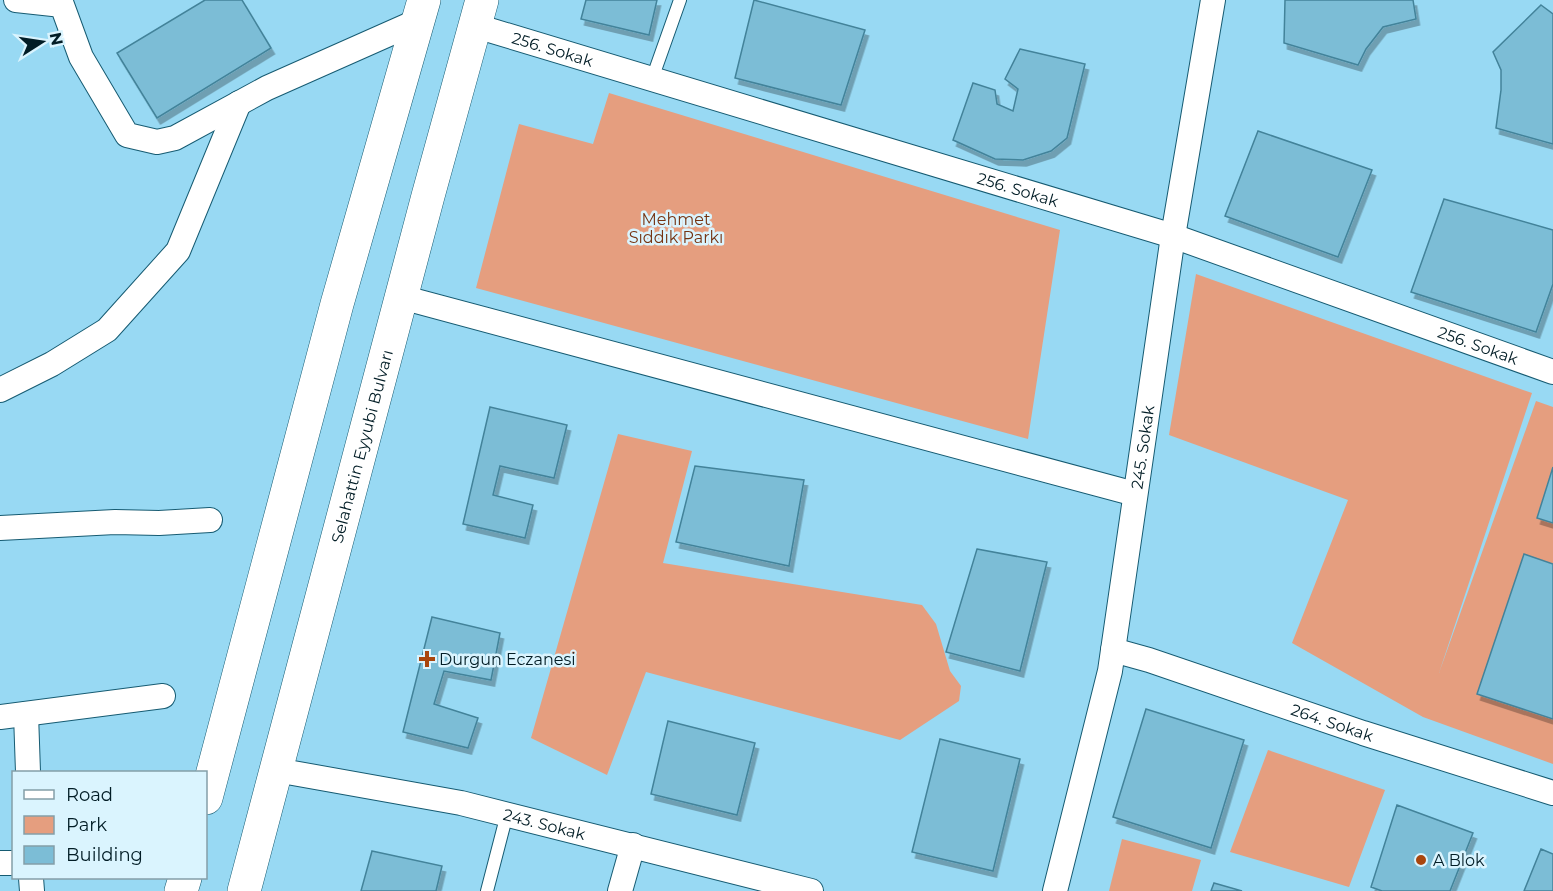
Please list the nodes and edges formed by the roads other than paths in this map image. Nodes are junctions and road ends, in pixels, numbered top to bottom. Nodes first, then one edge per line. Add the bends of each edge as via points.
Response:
1 (16, 0) edge
2 (680, 0) edge
3 (1213, 0) edge
4 (62, 3) edge
5 (421, 11) edge
6 (479, 13) edge
7 (652, 79) junction
8 (239, 103) junction
9 (1173, 236) junction
10 (401, 297) junction
11 (1553, 372) edge
12 (0, 390) edge
13 (1135, 494) junction
14 (210, 520) dead end
15 (0, 528) edge
16 (1113, 650) junction
17 (163, 696) dead end
18 (26, 714) junction
19 (0, 717) edge
20 (276, 770) junction
21 (28, 771) edge
22 (1553, 793) edge
23 (207, 794) edge
24 (507, 814) junction
25 (633, 845) junction
26 (244, 891) edge
27 (487, 891) edge
28 (620, 891) edge
29 (811, 891) edge
30 (1055, 891) edge

1 - 4 street
2 - 7 lane
3 - 9 street, 245. Sokak
4 - 8 street via 81,57 127,135 157,142 175,138
5 - 8 street
5 - 23 main road via 337,304
6 - 7 street, 256. Sokak
6 - 10 main road, Selahattin Eyyubi Bulvarı
7 - 9 street, 256. Sokak
8 - 12 street via 178,251 107,330
9 - 11 street, 256. Sokak
9 - 13 street, 245. Sokak
10 - 13 street
10 - 20 main road, Selahattin Eyyubi Bulvarı
13 - 16 street, 245. Sokak
14 - 15 street
16 - 22 street, 264. Sokak
16 - 30 street, 245. Sokak
17 - 18 street
18 - 19 street
18 - 21 street
20 - 24 street, 243. Sokak
20 - 26 main road, Selahattin Eyyubi Bulvarı
24 - 25 street, 243. Sokak
24 - 27 lane
25 - 28 street
25 - 29 street, 243. Sokak

